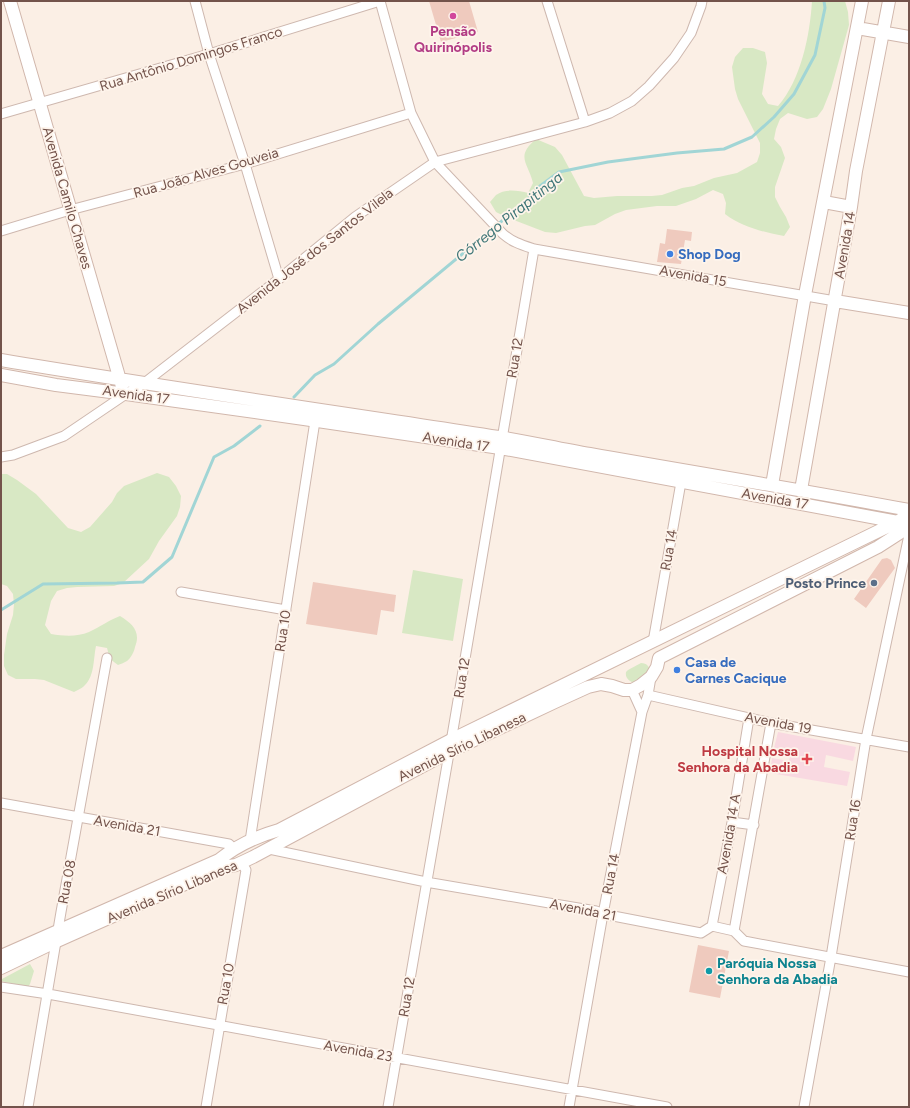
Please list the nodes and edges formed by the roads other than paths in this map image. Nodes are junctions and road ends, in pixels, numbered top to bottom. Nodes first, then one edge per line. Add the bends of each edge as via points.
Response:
1 (10, 1) edge
2 (195, 1) edge
3 (380, 1) edge
4 (547, 1) edge
5 (702, 1) edge
6 (862, 1) edge
7 (889, 1) edge
8 (857, 28) junction
9 (882, 33) junction
10 (909, 37) edge
11 (209, 54) junction
12 (40, 104) junction
13 (411, 113) junction
14 (1, 114) edge
15 (585, 122) junction
16 (435, 162) junction
17 (245, 164) junction
18 (824, 202) junction
19 (851, 207) junction
20 (70, 210) junction
21 (1, 231) edge
22 (534, 249) junction
23 (279, 279) junction
24 (805, 295) junction
25 (835, 301) junction
26 (909, 313) edge
27 (1, 360) edge
28 (1, 375) edge
29 (120, 380) junction
30 (143, 384) junction
31 (126, 394) junction
32 (314, 416) junction
33 (501, 443) junction
34 (1, 457) edge
35 (681, 482) junction
36 (772, 485) junction
37 (801, 490) junction
38 (909, 510) edge
39 (909, 514) edge
40 (897, 522) junction
41 (909, 526) edge
42 (909, 535) edge
43 (181, 592) dead end
44 (286, 610) junction
45 (653, 642) junction
46 (107, 658) dead end
47 (659, 658) junction
48 (609, 663) junction
49 (651, 677) junction
50 (612, 686) junction
51 (632, 690) junction
52 (648, 695) junction
53 (642, 712) junction
54 (749, 718) junction
55 (771, 722) junction
56 (866, 739) junction
57 (450, 746) junction
58 (909, 747) edge
59 (1, 804) edge
60 (79, 818) junction
61 (732, 822) junction
62 (754, 825) junction
63 (263, 836) junction
64 (250, 841) junction
65 (234, 849) junction
66 (269, 849) junction
67 (241, 862) junction
68 (426, 882) junction
69 (603, 914) junction
70 (712, 926) junction
71 (734, 931) junction
72 (58, 936) junction
73 (1, 956) edge
74 (831, 957) junction
75 (1, 968) edge
76 (909, 972) edge
77 (1, 987) edge
78 (48, 994) junction
79 (219, 1026) junction
80 (396, 1058) junction
81 (573, 1090) junction
82 (28, 1107) edge
83 (206, 1107) edge
84 (388, 1107) edge
85 (569, 1107) edge
86 (667, 1107) edge
87 (804, 1107) edge

1 - 12 street, Avenida Camilo Chaves
2 - 11 street
3 - 11 street, Rua Antônio Domingos Franco
3 - 13 street, Avenida 15
4 - 15 street
5 - 15 street, Avenida José dos Santos Vilela via 691,33 674,58 649,86 632,101
6 - 8 street, Avenida 14
7 - 9 street, Avenida 14
8 - 9 street
8 - 18 street, Avenida 14
9 - 10 street
9 - 19 street, Avenida 14
11 - 12 street, Rua Antônio Domingos Franco
11 - 17 street
12 - 14 street, Rua Antônio Domingos Franco
12 - 20 street, Avenida Camilo Chaves
13 - 16 street, Avenida 15
13 - 17 street, Rua João Alves Gouveia
15 - 16 street, Avenida José dos Santos Vilela
16 - 22 street, Avenida 15 via 503,234 515,243
16 - 23 street, Avenida José dos Santos Vilela via 355,217
17 - 20 street, Rua João Alves Gouveia
17 - 23 street
18 - 19 street
18 - 24 street, Avenida 14
19 - 25 street, Avenida 14
20 - 21 street, Rua João Alves Gouveia
20 - 29 street, Avenida Camilo Chaves
22 - 24 street, Avenida 15
22 - 33 street, Rua 12
23 - 30 street, Avenida José dos Santos Vilela
24 - 25 street, Avenida 15
24 - 36 street, Avenida 14
25 - 26 street, Avenida 15
25 - 37 street, Avenida 14
27 - 29 street, Avenida 17
28 - 31 street, Avenida 17
29 - 30 street, Avenida 17
29 - 31 street, Avenida Camilo Chaves
30 - 31 street, Avenida José dos Santos Vilela
30 - 32 street, Avenida 17
31 - 32 street, Avenida 17
31 - 34 street, Avenida José dos Santos Vilela via 64,436
32 - 33 street, Avenida 17
32 - 44 street, Rua 10
33 - 35 street, Avenida 17
33 - 36 street, Avenida 17 via 588,454
33 - 57 street, Rua 12
35 - 40 street, Avenida 17
35 - 45 street, Rua 14
36 - 37 street, Avenida 17
37 - 38 street, Avenida 17
39 - 40 street, Avenida Sírio Libanesa
40 - 41 street, Avenida 17
40 - 45 street, Avenida Sírio Libanesa
41 - 47 street via 878,548
42 - 56 street, Rua 16
43 - 44 street
44 - 64 street, Rua 10
45 - 47 street via 661,652
45 - 48 street, Avenida Sírio Libanesa
46 - 60 street, Rua 08
47 - 49 street
48 - 50 street via 604,673
48 - 57 street, Avenida Sírio Libanesa
49 - 51 street
49 - 52 street, Rua 14
50 - 51 street, Avenida Sírio Libanesa
50 - 57 street, Avenida Sírio Libanesa via 601,684 588,687
51 - 53 street
52 - 53 street, Rua 14
52 - 54 street, Avenida 19
53 - 69 street, Rua 14
54 - 55 street, Avenida 19
54 - 61 street, Avenida 14 A
55 - 56 street, Avenida 19
55 - 62 street, Avenida 14 A
56 - 58 street, Avenida 19
56 - 74 street, Rua 16
57 - 63 street, Avenida Sírio Libanesa
57 - 66 street, Avenida Sírio Libanesa
57 - 68 street, Rua 12
59 - 60 street, Avenida 21
60 - 65 street, Avenida 21 via 229,844
60 - 72 street, Rua 08
61 - 62 street
61 - 70 street, Avenida 14 A
62 - 71 street, Avenida 14 A
63 - 64 street, Avenida Sírio Libanesa
63 - 66 street via 270,841
64 - 65 street, Avenida Sírio Libanesa
65 - 67 street via 233,858
65 - 72 street, Avenida Sírio Libanesa via 219,860
66 - 67 street, Avenida Sírio Libanesa
66 - 68 street, Avenida 21
67 - 72 street, Avenida Sírio Libanesa
67 - 79 street, Rua 10 via 246,870
68 - 69 street, Avenida 21
68 - 80 street, Rua 12
69 - 70 street, Avenida 21 via 701,933
69 - 81 street, Rua 14
70 - 71 street
71 - 74 street via 744,941
72 - 73 street, Avenida Sírio Libanesa
72 - 75 street, Avenida Sírio Libanesa
72 - 78 street, Rua 08
74 - 76 street
74 - 87 street, Rua 16
77 - 78 street, Avenida 23
78 - 79 street, Avenida 23
78 - 82 street, Rua 08
79 - 80 street, Avenida 23
79 - 83 street, Rua 10
80 - 81 street, Avenida 23
80 - 84 street, Rua 12
81 - 85 street, Rua 14
81 - 86 street, Avenida 23

